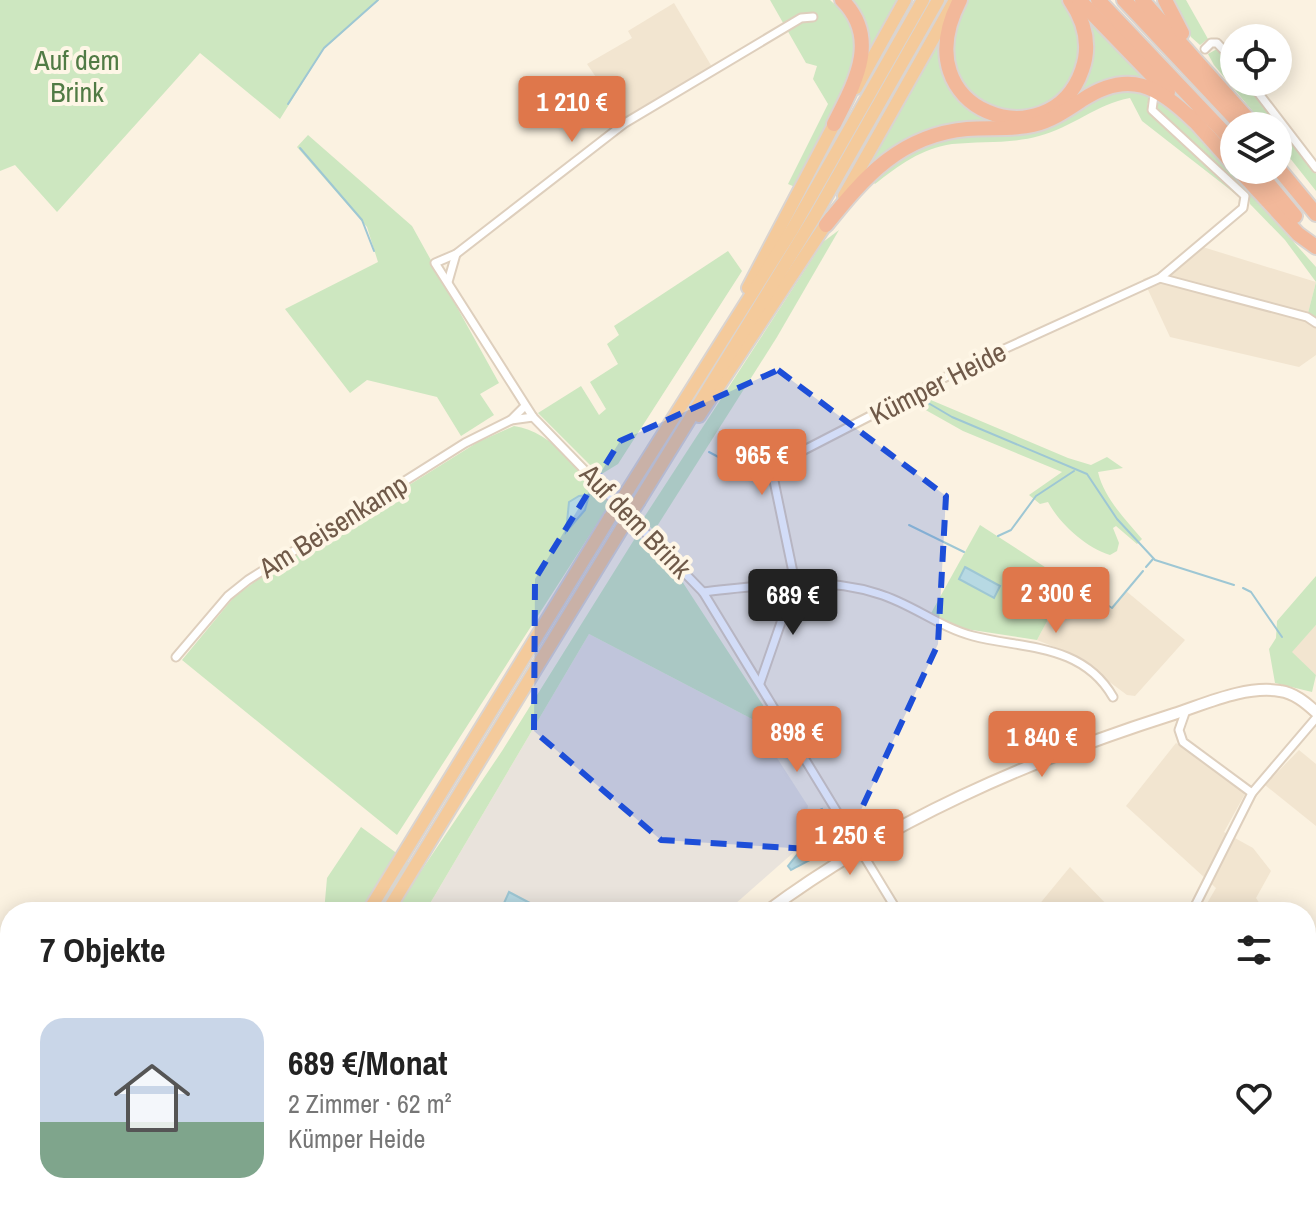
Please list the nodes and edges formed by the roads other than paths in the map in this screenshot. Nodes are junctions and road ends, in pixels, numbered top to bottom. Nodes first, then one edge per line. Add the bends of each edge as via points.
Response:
1 (842, 0) edge
2 (905, 0) edge
3 (923, 0) edge
4 (938, 0) edge
5 (958, 0) edge
6 (1070, 0) edge
7 (1079, 0) edge
8 (1098, 0) edge
9 (1124, 0) edge
10 (1142, 0) edge
11 (1165, 0) edge
12 (813, 17) dead end
13 (1220, 46) edge
14 (1205, 49) dead end
15 (1201, 64) junction
16 (1154, 95) dead end
17 (1261, 96) edge
18 (1229, 112) edge
19 (1242, 112) edge
20 (1194, 121) junction
21 (834, 124) junction
22 (1220, 128) edge
23 (1220, 150) edge
24 (1316, 168) edge
25 (1292, 172) edge
26 (1252, 184) edge
27 (1268, 184) edge
28 (1291, 184) edge
29 (1312, 209) edge
30 (826, 225) junction
31 (1316, 245) edge
32 (456, 254) junction
33 (1160, 278) junction
34 (448, 282) junction
35 (1316, 323) edge
36 (731, 328) junction
37 (525, 406) junction
38 (533, 417) junction
39 (511, 420) junction
40 (678, 439) junction
41 (795, 582) junction
42 (703, 592) junction
43 (176, 657) dead end
44 (760, 683) junction
45 (1295, 696) junction
46 (1113, 697) dead end
47 (1316, 698) edge
48 (1186, 710) junction
49 (1316, 712) edge
50 (1316, 718) edge
51 (1252, 793) junction
52 (858, 851) junction
53 (374, 902) edge
54 (393, 902) edge
55 (781, 902) edge
56 (891, 902) edge
57 (1197, 902) edge

1 - 21 highway via 855,16 863,44 856,80
2 - 21 highway
3 - 36 highway
4 - 40 highway via 848,160
5 - 6 highway via 945,43 950,74 978,107 1017,118 1056,105 1079,79 1086,34
5 - 30 highway
7 - 20 highway
8 - 22 highway
9 - 18 highway
10 - 15 highway
11 - 15 highway
12 - 32 street via 801,18 625,123
13 - 14 street
15 - 19 highway
16 - 33 street, Kümper Heide via 1151,106 1156,115 1246,199 1243,208
17 - 24 street
20 - 23 highway
20 - 30 highway via 1157,90 1116,84 1035,125 962,129 928,137 875,168
21 - 36 highway
25 - 29 highway
26 - 31 highway via 1298,234
27 - 31 highway
28 - 29 highway
30 - 40 highway via 722,387
32 - 34 street
32 - 34 street, Auf dem Brink via 435,263
33 - 35 street
33 - 41 street, Kümper Heide via 967,366 779,463 773,476
34 - 37 street, Auf dem Brink
36 - 53 highway, bridge
37 - 38 street, Auf dem Brink
37 - 39 street, Am Beisenkamp
38 - 39 street, Am Beisenkamp
38 - 42 street, Auf dem Brink
39 - 43 street, Am Beisenkamp via 465,443 248,580
40 - 54 highway, bridge
41 - 42 street
41 - 44 street
41 - 46 street via 864,590 963,633 1057,652 1106,685
42 - 44 street, Auf dem Brink
44 - 52 street, Auf dem Brink
45 - 47 main road
45 - 48 main road via 1262,690
45 - 49 main road
48 - 51 street via 1179,730 1183,742
48 - 52 main road via 1022,768
50 - 51 street
51 - 57 street
52 - 55 main road
52 - 56 street, Auf dem Brink

